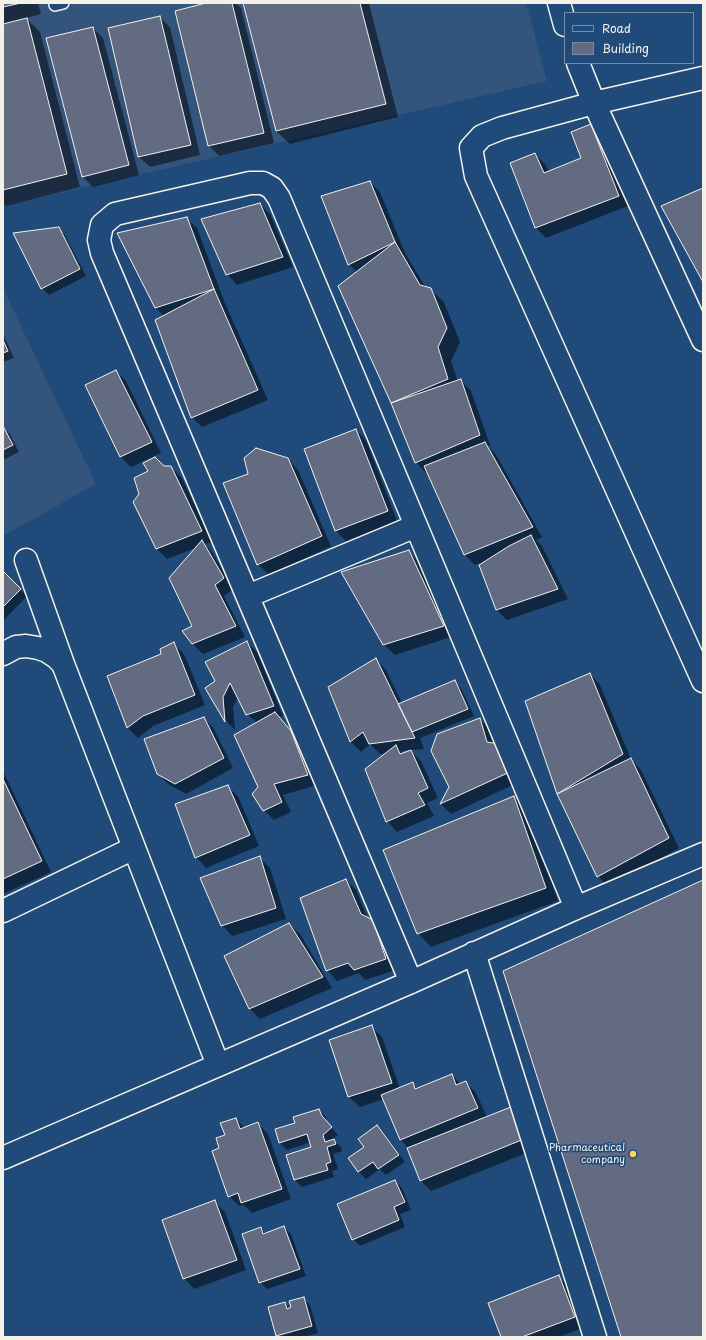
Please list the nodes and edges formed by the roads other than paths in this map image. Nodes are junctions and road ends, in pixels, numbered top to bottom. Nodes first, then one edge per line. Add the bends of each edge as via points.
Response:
1 (559, 3) edge
2 (564, 21) edge
3 (578, 64) edge
4 (703, 78) edge
5 (594, 103) junction
6 (703, 340) edge
7 (416, 526) junction
8 (26, 560) dead end
9 (248, 596) junction
10 (3, 654) edge
11 (63, 664) junction
12 (703, 681) edge
13 (134, 848) junction
14 (703, 854) edge
15 (576, 908) junction
16 (3, 911) edge
17 (474, 953) junction
18 (411, 982) junction
19 (218, 1065) junction
20 (3, 1158) edge
21 (595, 1337) edge

1 - 2 street
3 - 5 street
4 - 5 street
5 - 6 street
5 - 12 street via 502,128 482,136 471,148 476,176
7 - 9 street
7 - 9 street via 282,206 272,188 263,183 250,183 114,214 102,225 98,240 102,253
7 - 15 street
8 - 11 street
9 - 18 street
10 - 11 street via 16,647 26,646 48,651
11 - 13 street
13 - 16 street
13 - 19 street
14 - 15 street
15 - 17 street
17 - 18 street
17 - 21 street
18 - 19 street
19 - 20 street

